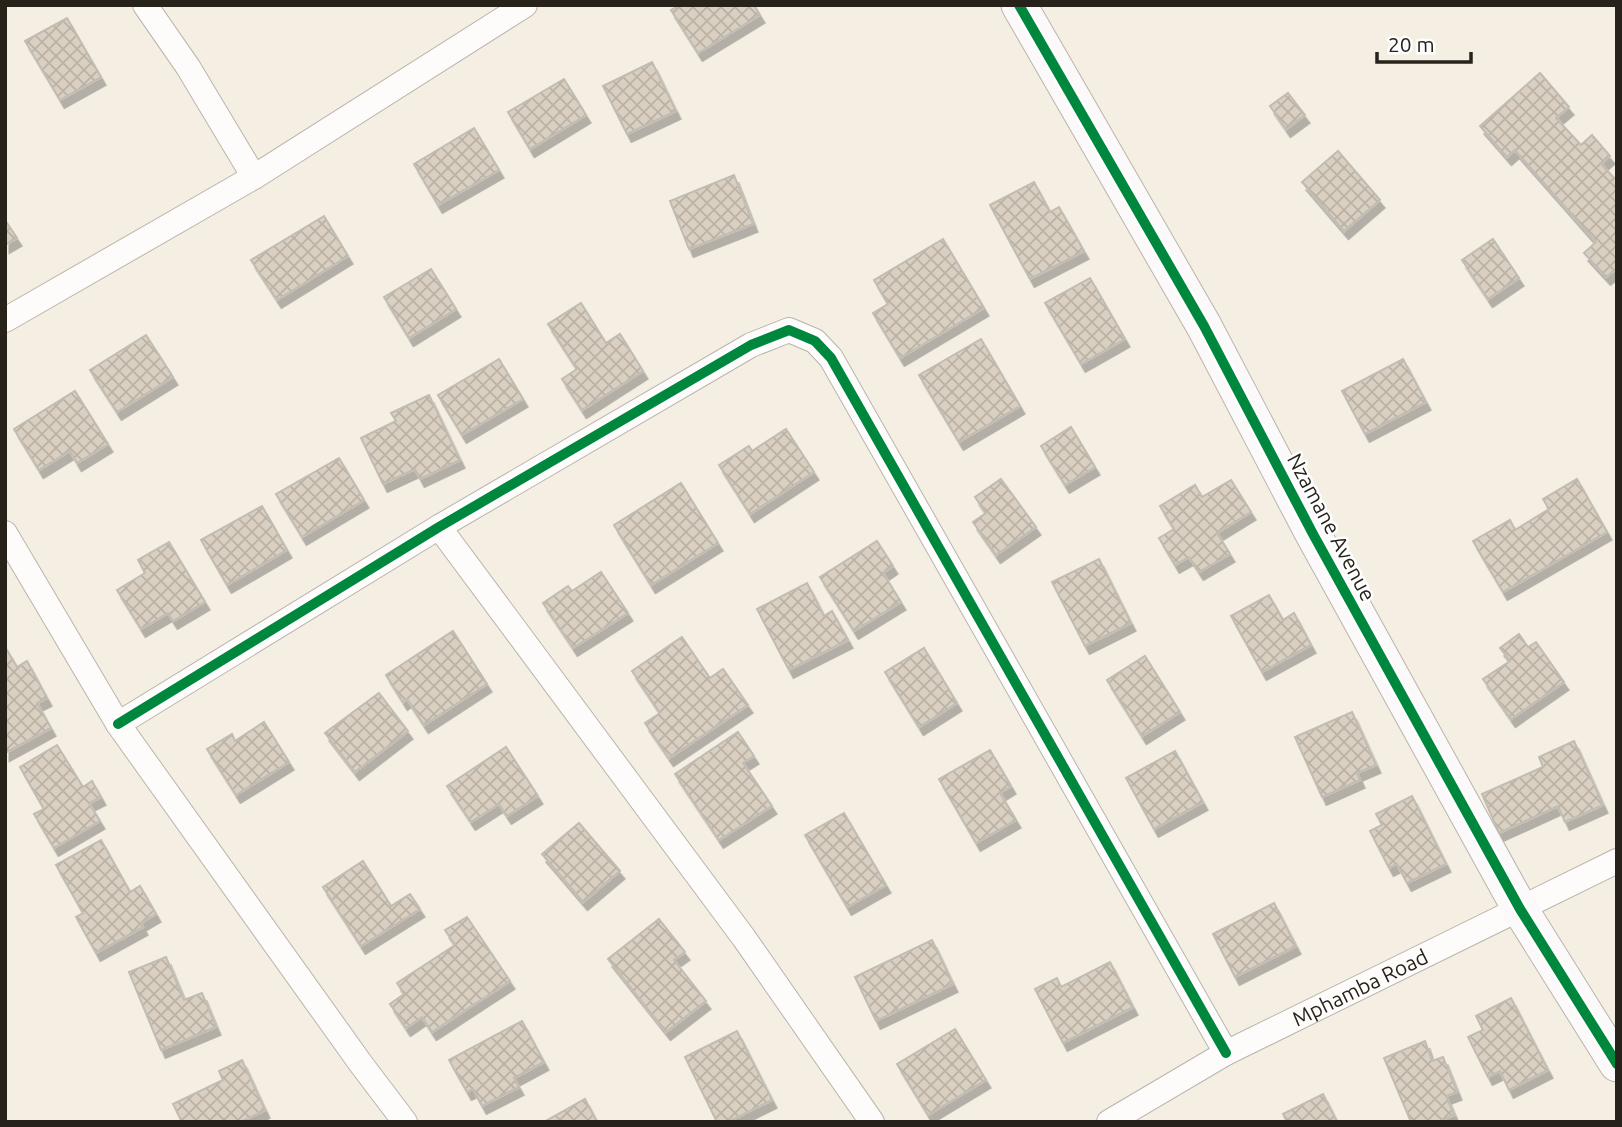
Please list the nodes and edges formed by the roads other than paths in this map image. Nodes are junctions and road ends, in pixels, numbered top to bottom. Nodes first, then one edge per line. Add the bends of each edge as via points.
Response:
1 (145, 5) edge
2 (525, 5) edge
3 (1019, 5) edge
4 (254, 177) junction
5 (5, 320) edge
6 (439, 527) junction
7 (5, 533) edge
8 (118, 724) junction
9 (1617, 861) edge
10 (1520, 909) junction
11 (1226, 1053) junction
12 (1617, 1064) edge
13 (405, 1122) edge
14 (872, 1122) edge
15 (1109, 1122) edge

1 - 4 street
2 - 4 street
3 - 10 street, Nzamane Avenue via 1204,326
4 - 5 street
6 - 8 street
6 - 11 street via 751,345 789,330 815,341 831,358
6 - 14 street via 744,938
7 - 8 street
8 - 13 street
9 - 10 street, Mphamba Road
10 - 11 street, Mphamba Road
10 - 12 street, Nzamane Avenue
11 - 15 street, Mphamba Road

